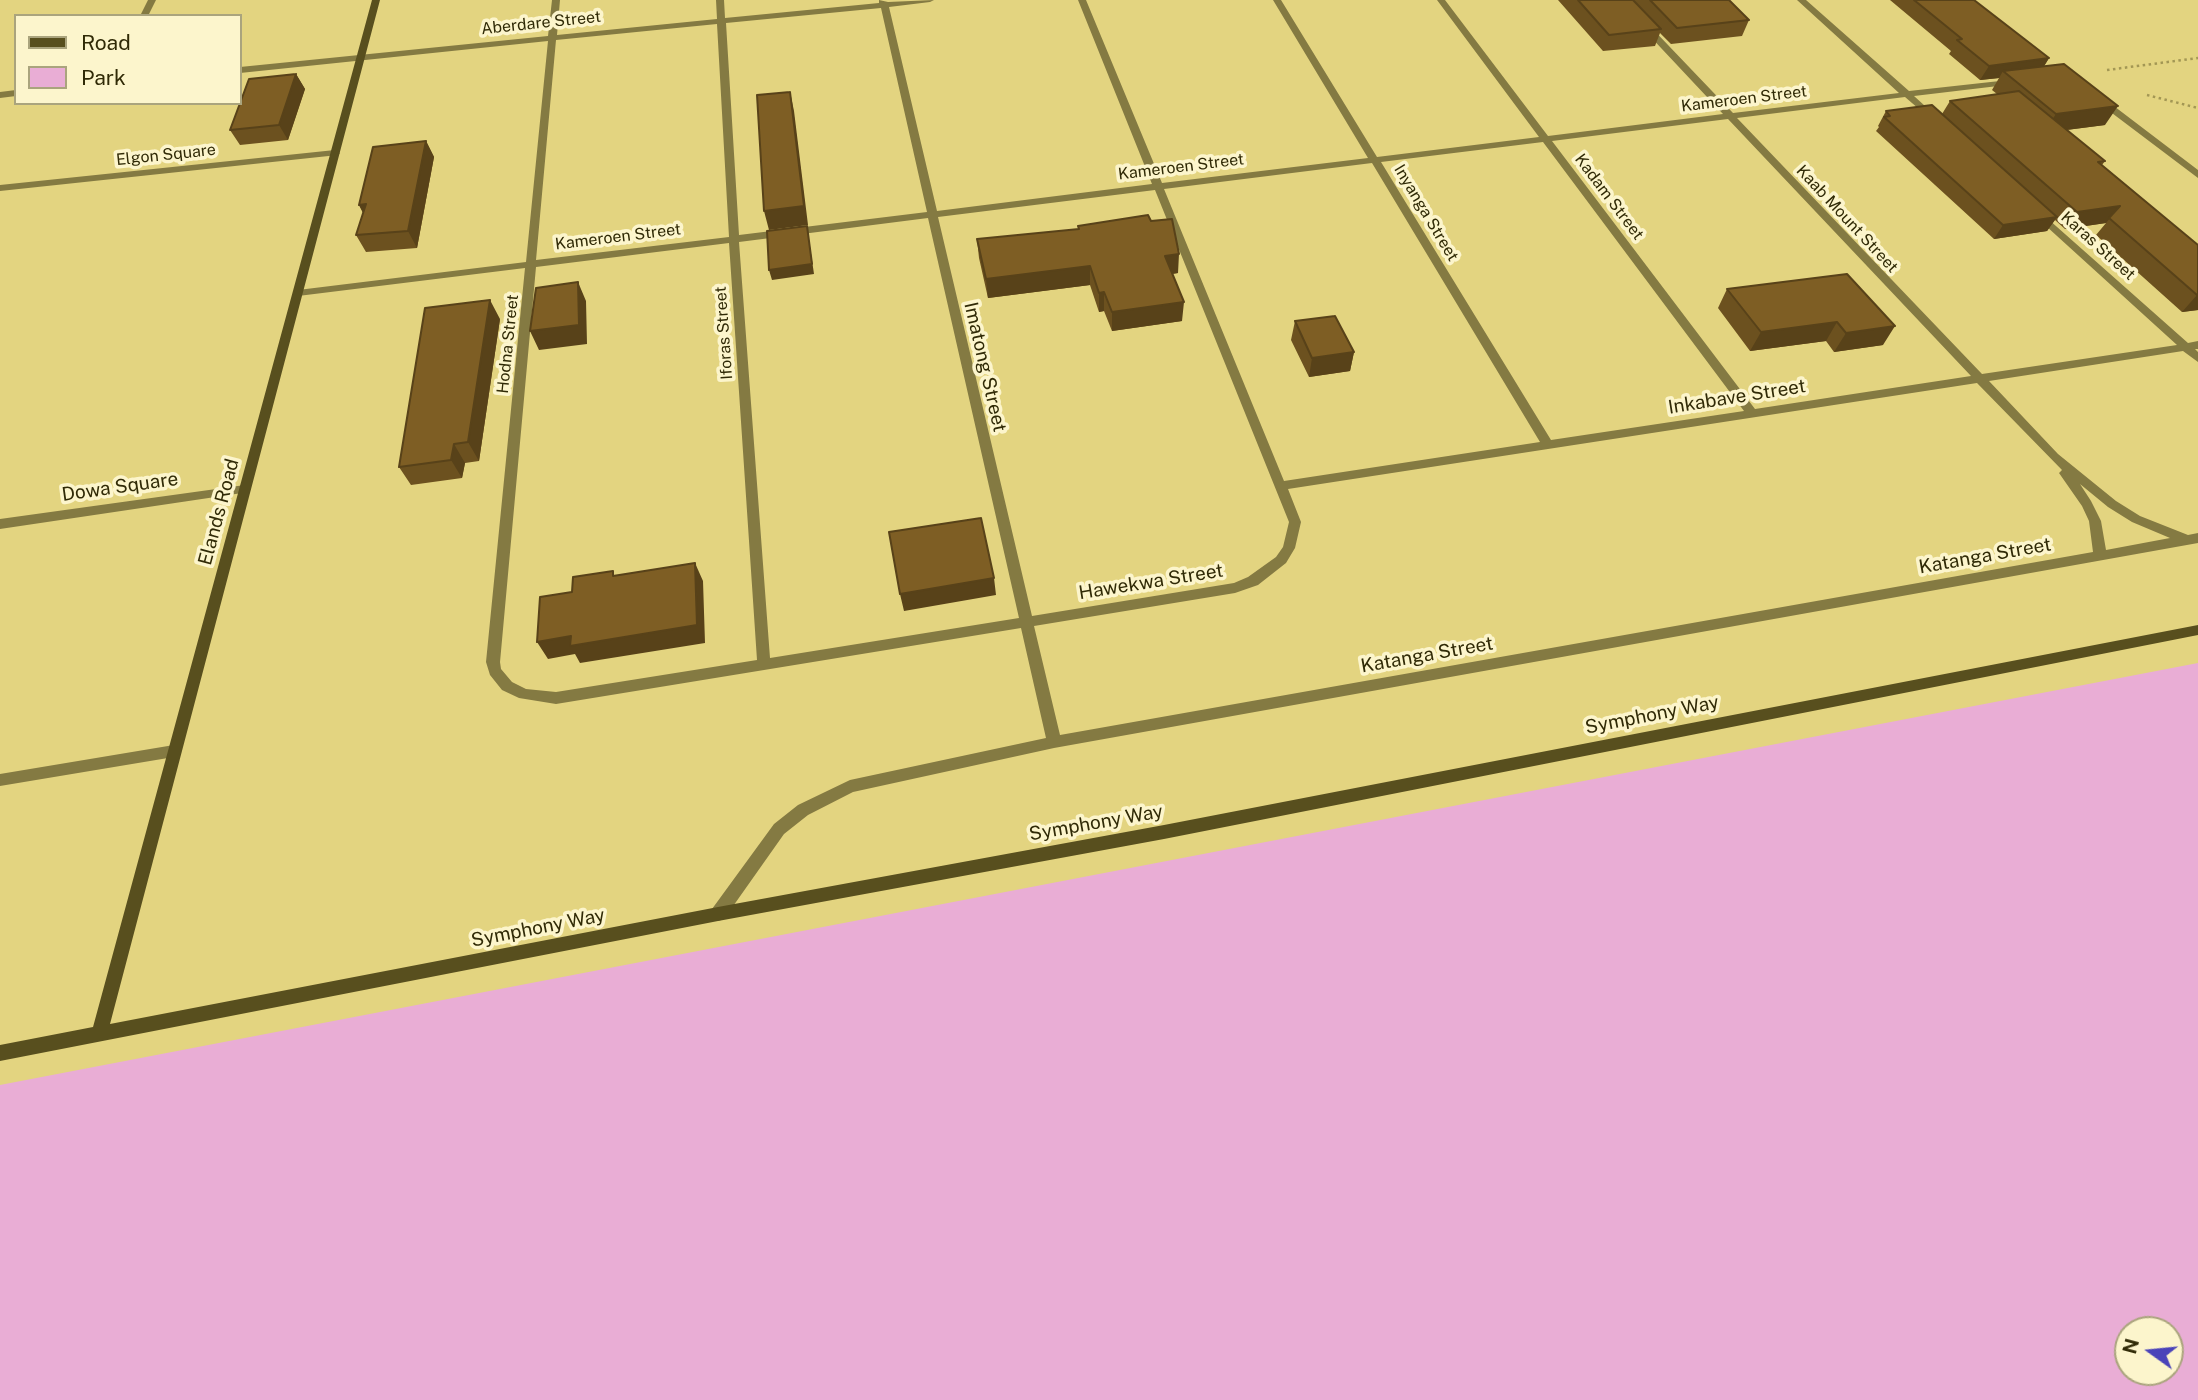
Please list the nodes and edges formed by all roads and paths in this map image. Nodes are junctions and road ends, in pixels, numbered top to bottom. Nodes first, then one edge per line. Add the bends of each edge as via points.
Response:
1 (376, 0) edge
2 (556, 0) edge
3 (720, 0) edge
4 (930, 0) edge
5 (1082, 0) edge
6 (1277, 0) edge
7 (1441, 0) edge
8 (1620, 0) edge
9 (1801, 0) edge
10 (884, 2) edge
11 (721, 21) junction
12 (552, 38) junction
13 (361, 58) junction
14 (2198, 58) edge
15 (242, 70) edge
16 (2107, 70) dead end
17 (2028, 80) edge
18 (2090, 92) edge
19 (1908, 95) junction
20 (1728, 117) junction
21 (1938, 123) edge
22 (1546, 139) junction
23 (335, 153) junction
24 (1375, 160) junction
25 (2198, 175) edge
26 (1156, 185) junction
27 (0, 188) edge
28 (2031, 207) edge
29 (933, 215) junction
30 (734, 239) junction
31 (532, 264) junction
32 (298, 293) junction
33 (2192, 346) edge
34 (2198, 358) edge
35 (1976, 379) junction
36 (1752, 412) junction
37 (1548, 444) junction
38 (2054, 457) junction
39 (1282, 486) junction
40 (245, 489) junction
41 (0, 524) edge
42 (2193, 539) edge
43 (2100, 555) junction
44 (1025, 622) junction
45 (2198, 630) edge
46 (764, 664) junction
47 (507, 687) joint
48 (1054, 741) junction
49 (174, 751) junction
50 (0, 780) edge
51 (718, 914) junction
52 (99, 1034) junction
53 (0, 1053) edge

1 - 13 main road, Elands Road
2 - 12 street, Hodna Street
3 - 11 street, Iforas Street
4 - 10 street, Aberdare Street
5 - 26 street, Hawekwa Street
6 - 24 street, Inyanga Street
7 - 22 street, Kadam Street
8 - 20 street, Kaab Mount Street
9 - 19 street
10 - 11 street, Aberdare Street
10 - 29 street, Imatong Street
11 - 12 street, Aberdare Street
11 - 30 street, Iforas Street
12 - 13 street, Aberdare Street
12 - 31 street, Hodna Street
13 - 15 street, Aberdare Street
13 - 23 main road, Elands Road
14 - 16 path
17 - 19 street, Kameroen Street
18 - 25 street
19 - 20 street, Kameroen Street
19 - 21 street
20 - 22 street, Kameroen Street
20 - 35 street, Kaab Mount Street
22 - 24 street, Kameroen Street
22 - 36 street, Kadam Street
23 - 27 street, Elgon Square
23 - 32 main road, Elands Road
24 - 26 street, Kameroen Street
24 - 37 street, Inyanga Street
26 - 29 street, Kameroen Street
26 - 39 street, Hawekwa Street
28 - 33 street, Karas Street
29 - 30 street, Kameroen Street
29 - 44 street, Imatong Street
30 - 31 street, Kameroen Street
30 - 46 street, Iforas Street
31 - 32 street, Kameroen Street
31 - 47 street, Hodna Street via 492,662
32 - 40 main road, Elands Road
33 - 34 street, Karas Street
33 - 35 street, Inkabave Street
35 - 36 street, Inkabave Street
35 - 38 street, Kaab Mount Street
36 - 37 street, Inkabave Street
37 - 39 street, Inkabave Street
38 - 42 street, Kaab Mount Street via 2136,519
38 - 43 street, Kaab Mount Street via 2095,521
39 - 44 street, Hawekwa Street via 1295,522 1294,535 1281,560 1253,581 1235,588
40 - 41 street, Dowa Square
40 - 49 main road, Elands Road
42 - 43 street, Katanga Street
43 - 48 street, Katanga Street
44 - 46 street, Hawekwa Street
44 - 48 street, Imatong Street
45 - 51 main road, Symphony Way via 1164,832
46 - 47 street, Hawekwa Street via 556,698
48 - 51 street, Katanga Street via 850,786 826,797 779,829
49 - 50 street
49 - 52 main road, Elands Road
51 - 52 main road, Symphony Way
52 - 53 main road, Symphony Way

